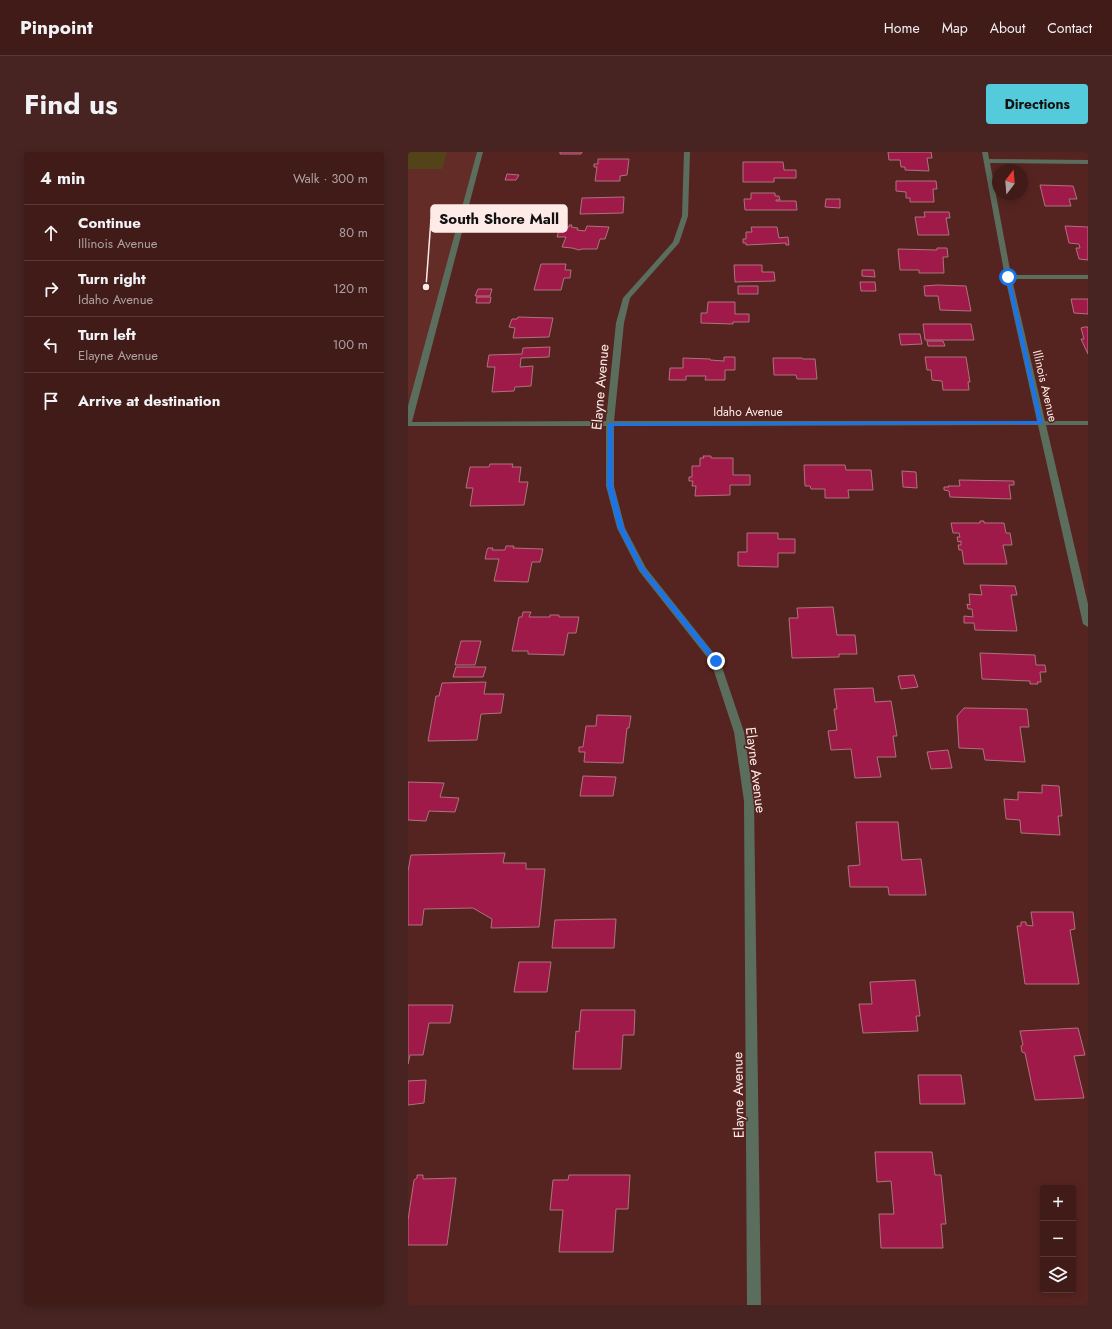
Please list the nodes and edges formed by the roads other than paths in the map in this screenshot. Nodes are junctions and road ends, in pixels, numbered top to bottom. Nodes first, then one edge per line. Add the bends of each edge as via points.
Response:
1 (480, 152) edge
2 (687, 152) edge
3 (985, 152) edge
4 (987, 161) junction
5 (1088, 162) edge
6 (1008, 277) junction
7 (1088, 277) edge
8 (408, 421) edge
9 (1041, 423) junction
10 (1088, 423) edge
11 (408, 424) edge
12 (610, 424) junction
13 (1087, 615) edge
14 (1088, 624) edge
15 (754, 1305) edge

1 - 8 street
2 - 12 street, Elayne Avenue via 685,216 676,243 627,298 620,323
3 - 4 street, Illinois Avenue
4 - 5 street
4 - 6 street, Illinois Avenue
6 - 7 street
6 - 9 street, Illinois Avenue
9 - 10 street, Idaho Avenue
9 - 12 street, Idaho Avenue
9 - 13 street, Illinois Avenue
11 - 12 street, Idaho Avenue
12 - 15 street, Elayne Avenue via 610,486 621,528 642,569 716,661 740,732 749,801
13 - 14 street, Illinois Avenue

